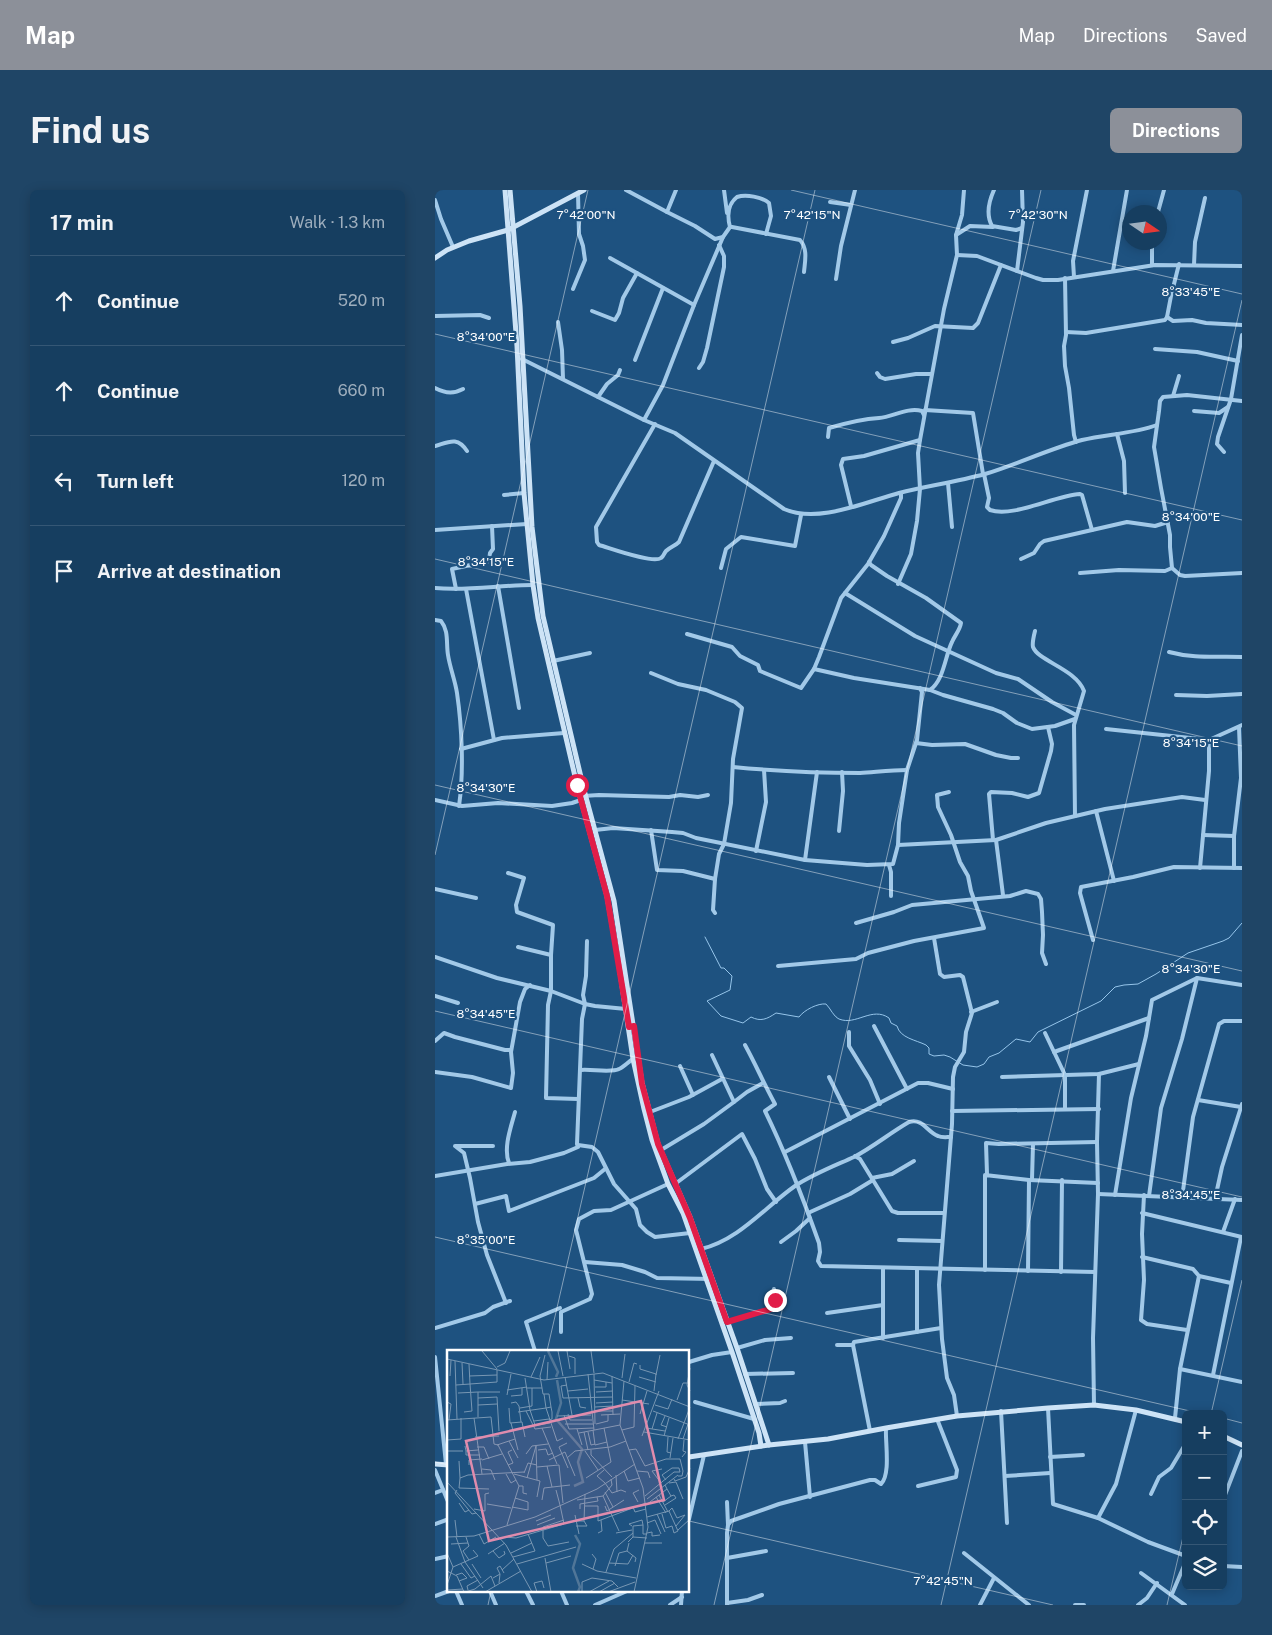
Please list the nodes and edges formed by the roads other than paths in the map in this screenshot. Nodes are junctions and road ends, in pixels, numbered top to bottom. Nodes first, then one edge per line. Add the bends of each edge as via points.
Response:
1 (505, 190) edge
2 (511, 190) edge
3 (584, 190) edge
4 (626, 190) edge
5 (677, 190) edge
6 (724, 190) edge
7 (855, 190) edge
8 (964, 190) edge
9 (994, 190) edge
10 (1022, 190) edge
11 (1087, 190) edge
12 (1127, 190) edge
13 (1164, 190) edge
14 (578, 193) junction
15 (1205, 198) dead end
16 (435, 200) edge
17 (830, 202) dead end
18 (851, 205) junction
19 (1160, 205) edge
20 (667, 212) junction
21 (728, 216) junction
22 (959, 224) junction
23 (970, 226) junction
24 (730, 227) junction
25 (995, 227) junction
26 (1022, 228) junction
27 (511, 229) junction
28 (766, 234) junction
29 (956, 235) junction
30 (723, 237) junction
31 (715, 238) junction
32 (719, 246) junction
33 (453, 248) junction
34 (1152, 250) edge
35 (957, 255) junction
36 (435, 258) edge
37 (610, 258) dead end
38 (1179, 264) junction
39 (1001, 265) junction
40 (1151, 265) junction
41 (1193, 265) junction
42 (1242, 266) edge
43 (1017, 271) junction
44 (1113, 271) junction
45 (805, 272) dead end
46 (637, 273) junction
47 (1073, 277) junction
48 (1065, 278) junction
49 (836, 279) dead end
50 (663, 288) junction
51 (573, 289) dead end
52 (694, 305) junction
53 (593, 311) dead end
54 (435, 316) edge
55 (1167, 317) junction
56 (489, 318) dead end
57 (558, 322) dead end
58 (1242, 325) edge
59 (941, 326) junction
60 (1066, 332) junction
61 (1242, 335) edge
62 (893, 342) dead end
63 (1155, 349) dead end
64 (523, 359) junction
65 (635, 360) dead end
66 (1238, 361) junction
67 (699, 368) dead end
68 (620, 370) dead end
69 (877, 373) dead end
70 (931, 374) junction
71 (1179, 376) dead end
72 (563, 379) junction
73 (435, 388) edge
74 (463, 389) dead end
75 (1173, 396) junction
76 (598, 397) junction
77 (1231, 399) junction
78 (1242, 401) edge
79 (1227, 407) junction
80 (1195, 411) dead end
81 (925, 413) junction
82 (644, 420) junction
83 (655, 424) junction
84 (1157, 425) junction
85 (524, 430) junction
86 (1117, 434) junction
87 (828, 437) dead end
88 (920, 440) junction
89 (1077, 442) junction
90 (435, 446) edge
91 (467, 451) dead end
92 (1224, 452) dead end
93 (714, 461) junction
94 (984, 474) junction
95 (948, 483) junction
96 (920, 489) junction
97 (524, 493) junction
98 (901, 493) junction
99 (1125, 493) dead end
100 (504, 495) dead end
101 (851, 506) junction
102 (801, 514) junction
103 (1168, 522) junction
104 (527, 524) junction
105 (1163, 525) junction
106 (492, 526) junction
107 (952, 527) dead end
108 (1169, 529) junction
109 (435, 530) edge
110 (1092, 530) junction
111 (1021, 559) dead end
112 (869, 563) junction
113 (721, 568) dead end
114 (1172, 568) junction
115 (1080, 573) dead end
116 (1242, 574) edge
117 (899, 584) junction
118 (533, 585) junction
119 (498, 586) junction
120 (435, 588) edge
121 (456, 589) junction
122 (466, 589) junction
123 (845, 593) junction
124 (435, 620) edge
125 (1035, 631) dead end
126 (687, 634) dead end
127 (547, 649) junction
128 (949, 650) junction
129 (1169, 652) dead end
130 (590, 653) dead end
131 (1242, 657) edge
132 (553, 661) junction
133 (814, 668) junction
134 (651, 673) dead end
135 (924, 690) junction
136 (1242, 694) edge
137 (1176, 695) dead end
138 (519, 708) dead end
139 (1076, 717) junction
140 (1241, 726) edge
141 (1048, 728) junction
142 (1106, 729) dead end
143 (564, 732) junction
144 (494, 740) junction
145 (1209, 740) junction
146 (916, 743) junction
147 (1241, 746) edge
148 (461, 748) junction
149 (1017, 758) dead end
150 (733, 767) junction
151 (764, 770) junction
152 (907, 770) junction
153 (817, 772) junction
154 (842, 772) junction
155 (949, 792) dead end
156 (708, 796) dead end
157 (582, 798) junction
158 (435, 800) edge
159 (1205, 800) junction
160 (459, 806) junction
161 (1096, 811) junction
162 (1075, 816) junction
163 (595, 830) junction
164 (651, 830) junction
165 (839, 831) dead end
166 (1203, 835) junction
167 (1234, 836) junction
168 (995, 840) junction
169 (724, 844) junction
170 (954, 844) junction
171 (898, 845) junction
172 (756, 851) junction
173 (805, 860) junction
174 (889, 865) junction
175 (1200, 868) junction
176 (1234, 868) junction
177 (1242, 868) edge
178 (508, 873) dead end
179 (715, 879) junction
180 (1114, 881) junction
181 (435, 889) edge
182 (1003, 895) junction
183 (891, 896) dead end
184 (477, 898) dead end
185 (974, 899) junction
186 (715, 913) dead end
187 (856, 924) dead end
188 (934, 938) junction
189 (1093, 940) dead end
190 (587, 941) dead end
191 (518, 947) dead end
192 (551, 955) junction
193 (435, 957) edge
194 (1046, 964) dead end
195 (778, 966) dead end
196 (1197, 978) junction
197 (530, 985) junction
198 (1242, 985) edge
199 (551, 991) junction
200 (435, 996) edge
201 (997, 1002) dead end
202 (458, 1003) dead end
203 (585, 1004) junction
204 (626, 1009) junction
205 (971, 1012) junction
206 (1149, 1018) junction
207 (1242, 1021) edge
208 (874, 1026) dead end
209 (631, 1027) junction
210 (849, 1032) dead end
211 (1045, 1033) dead end
212 (435, 1041) edge
213 (745, 1045) dead end
214 (511, 1050) junction
215 (1055, 1052) junction
216 (711, 1055) dead end
217 (633, 1059) junction
218 (1139, 1064) junction
219 (680, 1066) dead end
220 (581, 1070) junction
221 (435, 1072) edge
222 (1099, 1074) junction
223 (1065, 1075) junction
224 (829, 1077) dead end
225 (1002, 1078) dead end
226 (722, 1079) junction
227 (763, 1083) junction
228 (907, 1089) junction
229 (953, 1089) junction
230 (693, 1094) junction
231 (578, 1099) junction
232 (1197, 1100) junction
233 (733, 1102) junction
234 (881, 1104) junction
235 (1241, 1106) edge
236 (1065, 1109) junction
237 (1099, 1109) junction
238 (952, 1111) junction
239 (515, 1112) dead end
240 (650, 1112) junction
241 (850, 1119) junction
242 (951, 1137) junction
243 (1097, 1142) junction
244 (1033, 1144) junction
245 (493, 1146) dead end
246 (579, 1146) junction
247 (661, 1150) junction
248 (863, 1151) junction
249 (785, 1152) junction
250 (855, 1156) junction
251 (860, 1160) junction
252 (914, 1161) dead end
253 (509, 1163) junction
254 (605, 1169) junction
255 (468, 1171) junction
256 (987, 1174) junction
257 (435, 1176) edge
258 (873, 1179) junction
259 (1030, 1180) junction
260 (1062, 1180) junction
261 (1099, 1183) junction
262 (668, 1184) junction
263 (675, 1184) junction
264 (798, 1184) junction
265 (1098, 1194) junction
266 (1115, 1195) junction
267 (1146, 1195) junction
268 (1182, 1198) junction
269 (1215, 1199) junction
270 (1235, 1199) junction
271 (1242, 1200) edge
272 (629, 1201) junction
273 (776, 1202) junction
274 (475, 1204) junction
275 (944, 1213) junction
276 (1142, 1213) junction
277 (809, 1216) junction
278 (1223, 1232) junction
279 (690, 1234) junction
280 (1241, 1237) edge
281 (899, 1240) dead end
282 (942, 1241) junction
283 (781, 1242) dead end
284 (701, 1249) junction
285 (1142, 1257) junction
286 (585, 1262) junction
287 (883, 1268) junction
288 (917, 1269) junction
289 (940, 1269) junction
290 (985, 1270) junction
291 (1029, 1271) junction
292 (1061, 1272) junction
293 (1095, 1272) junction
294 (1199, 1276) junction
295 (709, 1279) junction
296 (1231, 1282) junction
297 (774, 1289) dead end
298 (883, 1305) junction
299 (560, 1308) dead end
300 (827, 1313) dead end
301 (727, 1322) junction
302 (435, 1328) edge
303 (941, 1328) junction
304 (1187, 1330) junction
305 (561, 1332) dead end
306 (917, 1332) junction
307 (791, 1338) dead end
308 (883, 1338) junction
309 (853, 1345) junction
310 (837, 1346) dead end
311 (535, 1350) edge
312 (735, 1350) junction
313 (435, 1358) edge
314 (690, 1362) edge
315 (1180, 1370) junction
316 (793, 1373) dead end
317 (745, 1374) junction
318 (1213, 1375) junction
319 (1242, 1382) edge
320 (785, 1401) dead end
321 (695, 1402) dead end
322 (755, 1404) junction
323 (1094, 1405) junction
324 (1048, 1408) junction
325 (1136, 1410) junction
326 (1001, 1411) junction
327 (957, 1416) junction
328 (1175, 1418) junction
329 (754, 1419) junction
330 (937, 1419) junction
331 (1182, 1421) edge
332 (886, 1428) junction
333 (870, 1431) junction
334 (1227, 1438) edge
335 (805, 1442) junction
336 (769, 1445) junction
337 (1242, 1445) edge
338 (761, 1446) junction
339 (1182, 1450) edge
340 (1242, 1451) edge
341 (704, 1455) junction
342 (1083, 1455) dead end
343 (690, 1457) edge
344 (1050, 1457) junction
345 (435, 1464) edge
346 (447, 1464) edge
347 (435, 1470) edge
348 (1051, 1473) junction
349 (1005, 1476) junction
350 (919, 1486) dead end
351 (443, 1490) junction
352 (1227, 1490) edge
353 (435, 1492) edge
354 (1151, 1494) dead end
355 (810, 1497) junction
356 (447, 1499) edge
357 (727, 1502) dead end
358 (690, 1514) edge
359 (1098, 1518) junction
360 (447, 1520) edge
361 (1007, 1523) dead end
362 (435, 1524) edge
363 (728, 1525) junction
364 (767, 1551) dead end
365 (963, 1553) dead end
366 (1182, 1555) edge
367 (727, 1558) junction
368 (1227, 1566) edge
369 (1242, 1567) edge
370 (1182, 1570) edge
371 (1141, 1573) dead end
372 (994, 1578) junction
373 (1157, 1583) junction
374 (447, 1592) edge
375 (456, 1592) edge
376 (490, 1592) edge
377 (526, 1592) edge
378 (561, 1592) edge
379 (625, 1592) edge
380 (682, 1592) edge
381 (1171, 1594) junction
382 (762, 1595) dead end
383 (435, 1596) edge
384 (682, 1597) junction
385 (1023, 1603) edge
386 (727, 1604) edge
387 (461, 1605) edge
388 (496, 1605) edge
389 (533, 1605) edge
390 (567, 1605) edge
391 (595, 1605) edge
392 (670, 1605) edge
393 (681, 1605) edge
394 (980, 1605) edge
395 (1029, 1605) edge
396 (1075, 1605) edge
397 (1084, 1605) edge
398 (1138, 1605) edge
399 (1185, 1605) edge

1 - 27 street
2 - 27 street
3 - 14 street
4 - 20 street
5 - 20 street
6 - 21 street
7 - 18 street
8 - 22 street
9 - 25 street via 989,217
10 - 26 street
11 - 47 street via 1073,261
12 - 44 street
13 - 19 street
14 - 27 street
14 - 51 street via 579,234 585,260
15 - 41 street
16 - 33 street
17 - 18 street
18 - 49 street
20 - 31 street
21 - 24 street
21 - 28 street via 731,204 739,196 766,200 771,212
22 - 23 street
22 - 29 street
23 - 25 street
23 - 29 street
24 - 28 street
24 - 30 street
25 - 26 street
26 - 43 street
27 - 33 street
27 - 64 street
27 - 85 street
28 - 45 street via 802,241 806,252
29 - 35 street
30 - 31 street
30 - 32 street
31 - 32 street
32 - 52 street
32 - 67 street via 724,256 723,267 707,348
33 - 36 street
34 - 40 street
35 - 39 street via 977,256
35 - 59 street
37 - 46 street
38 - 40 street
38 - 41 street
38 - 55 street
39 - 43 street
39 - 59 street via 978,323 973,328
40 - 44 street
41 - 42 street
43 - 48 street via 1043,280
44 - 47 street
46 - 50 street
46 - 53 street via 616,318 613,320
47 - 48 street
48 - 60 street
50 - 52 street
50 - 65 street
52 - 82 street via 663,385
54 - 56 street via 480,315
55 - 58 street via 1173,321
55 - 60 street via 1162,321 1086,333
57 - 72 street via 563,350
59 - 62 street
59 - 70 street
60 - 89 street via 1065,366
61 - 66 street
63 - 66 street via 1189,351
64 - 72 street
64 - 85 street
66 - 77 street
68 - 76 street
69 - 70 street via 885,379
70 - 81 street
71 - 75 street
72 - 76 street
73 - 74 street via 454,392
75 - 77 street
75 - 84 street via 1162,398
76 - 82 street
77 - 78 street
77 - 79 street
79 - 80 street via 1219,414
79 - 92 street via 1217,444
81 - 87 street via 917,410 868,418 829,428
81 - 88 street
81 - 94 street via 973,413
82 - 83 street
83 - 93 street via 675,433
83 - 93 street via 596,527 599,545 647,558 661,558 667,549 679,542
84 - 86 street
84 - 103 street via 1155,447
85 - 97 street
85 - 127 street
86 - 89 street
86 - 99 street
88 - 96 street
88 - 101 street via 843,459 841,465
89 - 94 street
90 - 91 street via 445,441 458,442
93 - 102 street via 784,509
94 - 95 street
94 - 110 street via 989,510 1012,511 1080,494
95 - 96 street
95 - 107 street
96 - 98 street
96 - 117 street via 911,554
97 - 100 street
97 - 104 street
98 - 101 street
98 - 112 street via 891,522
101 - 102 street via 818,515
102 - 113 street via 795,546 741,537 726,549
103 - 105 street
103 - 108 street
104 - 106 street
104 - 118 street
105 - 108 street
105 - 110 street via 1127,522
106 - 109 street
106 - 121 street via 493,549 489,561 452,568
108 - 114 street
110 - 111 street via 1042,542 1035,553
112 - 117 street
112 - 123 street
114 - 115 street via 1165,571
114 - 116 street via 1185,576
117 - 128 street via 960,622
118 - 119 street
118 - 127 street
119 - 122 street
119 - 138 street
120 - 121 street
121 - 122 street
122 - 144 street
123 - 128 street via 915,636
123 - 133 street via 838,603
124 - 148 street via 441,621 445,629 447,654 457,694
125 - 139 street via 1034,649 1071,673 1083,688
126 - 133 street via 732,647 740,656 758,665 760,671 801,688
127 - 132 street
127 - 143 street
128 - 135 street via 935,685
128 - 139 street via 996,673 1018,679
129 - 131 street via 1195,658
130 - 132 street
132 - 157 street
133 - 135 street
134 - 150 street via 677,684 705,690 741,706
135 - 141 street via 993,709 1024,726
135 - 146 street
136 - 137 street
139 - 141 street
139 - 162 street
140 - 145 street
140 - 147 street
141 - 168 street via 1051,752 1039,793 1028,797 1011,793 989,794
142 - 145 street
143 - 144 street
143 - 157 street
144 - 148 street
145 - 159 street
146 - 149 street via 965,744 996,755
146 - 152 street
147 - 167 street
148 - 160 street
150 - 151 street
150 - 169 street
151 - 153 street
151 - 172 street via 765,802
152 - 154 street
152 - 171 street
153 - 154 street
153 - 173 street
154 - 165 street
155 - 170 street via 937,795 937,799
156 - 157 street via 599,795
157 - 160 street via 571,804 552,806 498,803
157 - 163 street
157 - 204 street via 607,896
158 - 160 street
159 - 161 street via 1182,797
159 - 166 street
161 - 162 street
161 - 180 street
162 - 168 street
163 - 164 street
163 - 209 street via 614,901
164 - 169 street via 680,832
164 - 179 street via 657,870 683,871
166 - 167 street
166 - 175 street
167 - 176 street
168 - 170 street
168 - 182 street
169 - 172 street
169 - 179 street
170 - 171 street
170 - 185 street
171 - 174 street via 895,862
172 - 173 street
173 - 174 street
174 - 183 street
175 - 176 street
175 - 180 street via 1169,868
176 - 177 street
178 - 192 street via 523,878 517,912 553,925
179 - 186 street
180 - 189 street via 1080,888
181 - 184 street
182 - 185 street
182 - 194 street via 1026,891 1039,895 1042,953
185 - 187 street via 912,905
185 - 188 street via 984,928
188 - 195 street via 887,948 856,959
188 - 205 street via 941,976 963,977
190 - 203 street
191 - 192 street
192 - 199 street
193 - 197 street via 497,978
196 - 198 street
196 - 206 street via 1152,1000
196 - 267 street via 1161,1108
197 - 199 street
197 - 214 street via 520,1002
199 - 203 street
199 - 231 street via 547,1004 546,1098
200 - 202 street
201 - 205 street
203 - 204 street
203 - 220 street
204 - 209 street
205 - 229 street via 964,1052 954,1073
206 - 215 street
206 - 218 street
207 - 232 street via 1219,1024
208 - 228 street
209 - 217 street
209 - 240 street
210 - 234 street via 849,1046
211 - 215 street
212 - 214 street via 444,1033
213 - 227 street
214 - 221 street via 511,1088 472,1077
215 - 223 street
216 - 226 street
217 - 220 street via 620,1069
217 - 262 street via 652,1140
218 - 222 street
218 - 266 street
219 - 230 street
220 - 231 street
222 - 223 street
222 - 237 street
223 - 225 street
223 - 236 street
224 - 241 street
226 - 230 street
226 - 233 street
227 - 233 street
227 - 249 street via 775,1104 765,1111
228 - 229 street via 923,1083
228 - 234 street
229 - 238 street
230 - 240 street
231 - 246 street
232 - 235 street
232 - 268 street
233 - 247 street
234 - 241 street
235 - 269 street
236 - 237 street
236 - 238 street
237 - 243 street
238 - 242 street
239 - 253 street via 509,1137
240 - 247 street
241 - 249 street
242 - 248 street via 940,1137 914,1121
242 - 275 street
243 - 244 street
243 - 261 street
244 - 256 street via 986,1143
244 - 259 street
245 - 255 street via 455,1146 464,1153
246 - 253 street via 530,1162
246 - 254 street via 594,1149
247 - 263 street
248 - 250 street
248 - 251 street
249 - 264 street
250 - 251 street
250 - 264 street
251 - 258 street
252 - 258 street via 892,1174
253 - 255 street
254 - 272 street
254 - 274 street via 594,1178 509,1211 506,1196
255 - 257 street
255 - 274 street
256 - 259 street
256 - 290 street via 984,1178
258 - 275 street via 898,1213
258 - 277 street
259 - 260 street
259 - 291 street
260 - 261 street
260 - 292 street
261 - 265 street
262 - 272 street
262 - 279 street
263 - 273 street via 742,1134
263 - 284 street
264 - 273 street
264 - 277 street
265 - 266 street
265 - 293 street
266 - 267 street
267 - 268 street
267 - 276 street
268 - 269 street
269 - 270 street
270 - 271 street
270 - 278 street
272 - 279 street via 641,1225 651,1236
272 - 286 street via 611,1210 594,1211 577,1221 575,1228
273 - 284 street via 728,1239
274 - 302 street via 487,1255 508,1302 485,1313
275 - 282 street
276 - 278 street
276 - 285 street
277 - 283 street
277 - 287 street via 820,1248 818,1261 821,1266
278 - 280 street
279 - 295 street
280 - 296 street
281 - 282 street
282 - 289 street
284 - 295 street
285 - 294 street via 1193,1269
285 - 304 street via 1141,1322
286 - 295 street via 622,1265 657,1278
286 - 305 street via 592,1296 562,1310
287 - 288 street
287 - 298 street
288 - 289 street
288 - 306 street
289 - 290 street
289 - 303 street
290 - 291 street
291 - 292 street
292 - 293 street
293 - 323 street
294 - 296 street
294 - 304 street
295 - 301 street
295 - 312 street
296 - 318 street
297 - 301 street via 775,1308
298 - 300 street
298 - 308 street
299 - 311 street via 526,1322
301 - 312 street
303 - 306 street
303 - 327 street via 947,1378
304 - 315 street
306 - 308 street
307 - 312 street via 765,1340
308 - 309 street via 854,1342
309 - 310 street
309 - 333 street
312 - 314 street
312 - 317 street
312 - 329 street
313 - 346 street
315 - 318 street
315 - 328 street
316 - 317 street
317 - 322 street
318 - 319 street
320 - 322 street
321 - 329 street
322 - 336 street
323 - 324 street
323 - 325 street
324 - 326 street
324 - 344 street
325 - 328 street
325 - 359 street via 1116,1484
326 - 327 street
326 - 349 street
327 - 330 street
328 - 331 street
329 - 338 street
330 - 332 street
330 - 350 street via 957,1475
332 - 333 street
332 - 355 street via 886,1460 881,1484 870,1480
333 - 335 street
334 - 337 street
335 - 336 street
335 - 355 street
336 - 338 street
338 - 341 street
339 - 354 street via 1171,1468 1159,1477
340 - 352 street
341 - 343 street
341 - 358 street
342 - 344 street
344 - 348 street
345 - 346 street
347 - 351 street
348 - 349 street
348 - 359 street via 1053,1504
349 - 361 street
351 - 353 street
351 - 356 street
355 - 363 street via 735,1519
357 - 363 street
359 - 366 street
360 - 362 street
363 - 367 street
364 - 367 street
365 - 372 street
367 - 386 street
368 - 369 street
370 - 381 street
371 - 373 street
372 - 385 street
372 - 394 street
373 - 381 street
373 - 398 street
374 - 383 street
375 - 387 street
376 - 388 street
377 - 389 street
378 - 390 street
379 - 391 street
380 - 384 street
381 - 399 street
382 - 386 street
384 - 392 street
384 - 393 street
385 - 395 street
396 - 397 street

